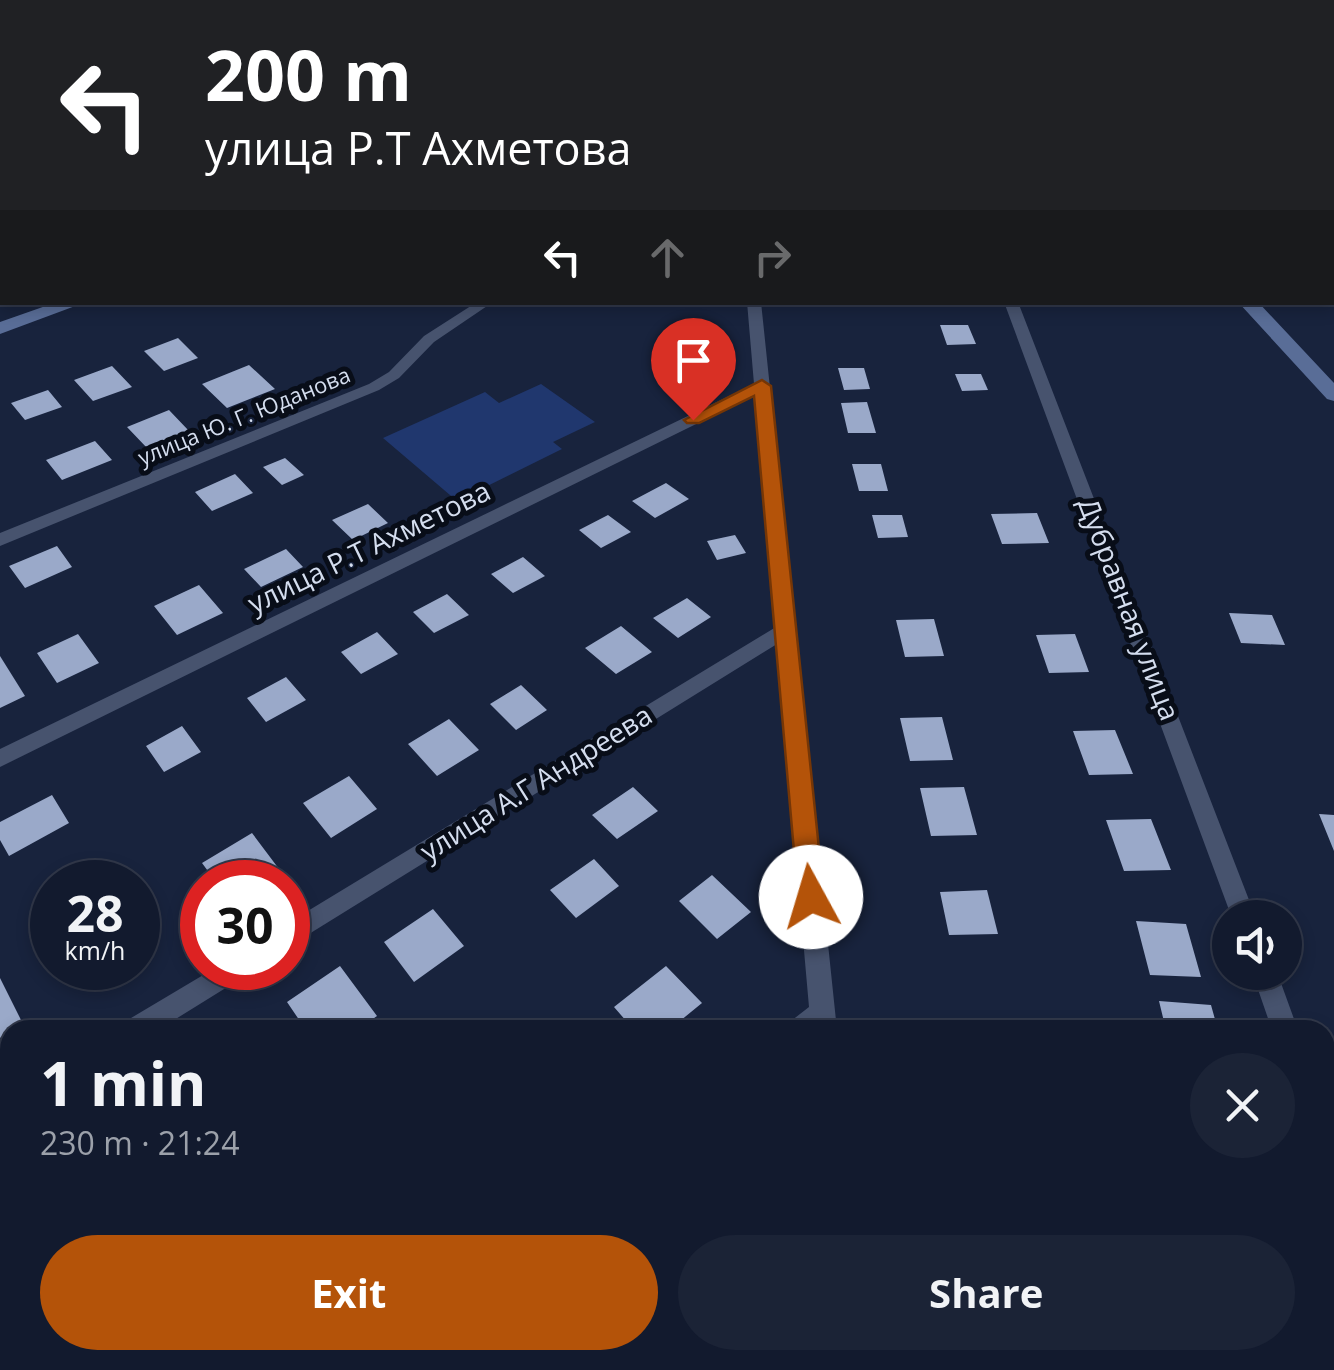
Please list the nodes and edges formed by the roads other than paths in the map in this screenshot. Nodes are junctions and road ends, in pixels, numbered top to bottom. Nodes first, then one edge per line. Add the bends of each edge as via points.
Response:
1 (482, 305) edge
2 (754, 305) edge
3 (1012, 305) edge
4 (1250, 305) edge
5 (51, 306) edge
6 (0, 328) edge
7 (762, 386) junction
8 (1334, 396) edge
9 (0, 540) edge
10 (786, 630) junction
11 (0, 759) edge
12 (1237, 900) edge
13 (310, 922) edge
14 (200, 990) edge
15 (1271, 990) edge
16 (151, 1020) edge
17 (823, 1020) edge
18 (1281, 1020) edge

1 - 9 street, улица Ю. Г. Юданова via 429,339 374,387
2 - 7 street
3 - 12 street, Дубравная улица
4 - 8 street
5 - 6 street
7 - 10 street
7 - 11 street, улица Р.Т Ахметова
10 - 13 street, улица А.Г Андреева
10 - 17 street
14 - 16 street
15 - 18 street

